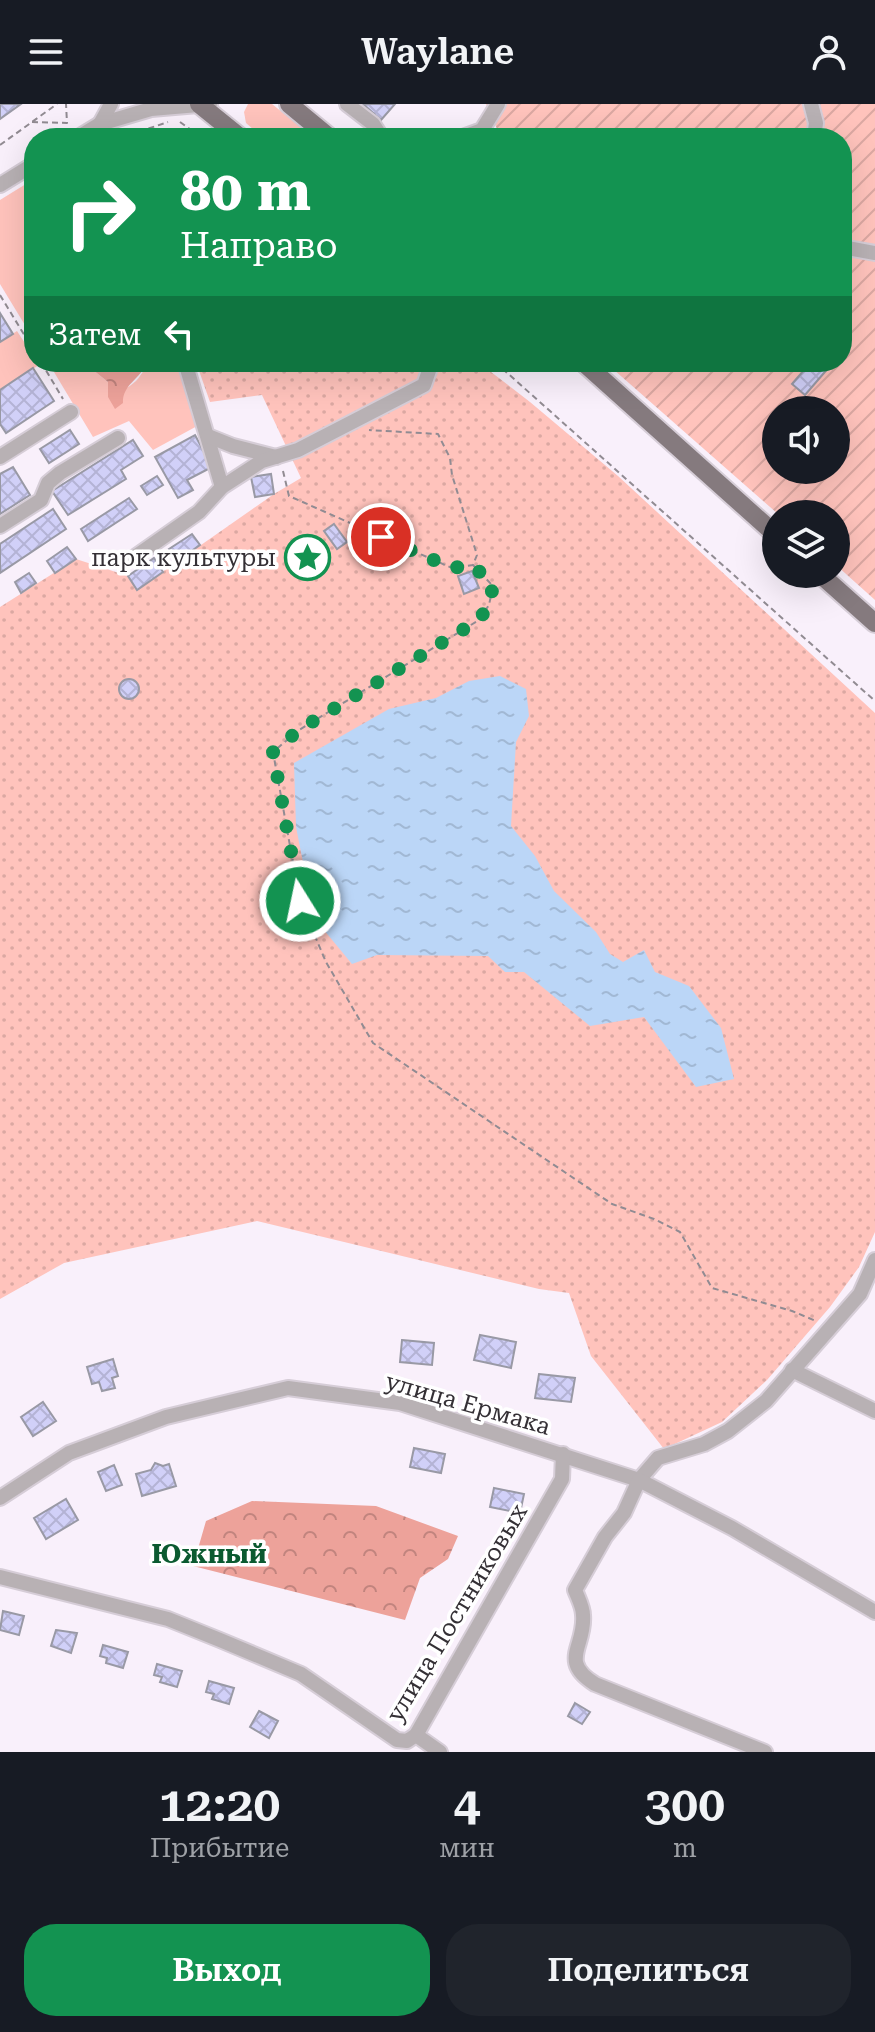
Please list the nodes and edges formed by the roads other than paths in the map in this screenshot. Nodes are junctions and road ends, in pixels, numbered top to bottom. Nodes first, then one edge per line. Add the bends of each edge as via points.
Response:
1 (111, 104) edge
2 (289, 104) edge
3 (347, 104) edge
4 (498, 104) edge
5 (811, 104) edge
6 (204, 105) edge
7 (103, 128) edge
8 (109, 128) edge
9 (230, 128) edge
10 (318, 128) edge
11 (376, 128) edge
12 (483, 128) edge
13 (815, 128) edge
14 (24, 170) edge
15 (0, 185) edge
16 (852, 249) edge
17 (875, 253) edge
18 (188, 372) edge
19 (429, 372) edge
20 (594, 372) edge
21 (71, 412) road end
22 (208, 436) junction
23 (118, 438) dead end
24 (0, 457) edge
25 (279, 457) junction
26 (222, 487) junction
27 (762, 522) edge
28 (0, 526) edge
29 (132, 559) dead end
30 (836, 588) edge
31 (875, 623) edge
32 (875, 1260) edge
33 (792, 1370) junction
34 (875, 1411) edge
35 (563, 1454) junction
36 (639, 1480) junction
37 (0, 1498) edge
38 (0, 1577) edge
39 (875, 1612) edge
40 (416, 1735) junction
41 (440, 1752) edge
42 (765, 1752) edge

1 - 7 street
2 - 10 main road
3 - 11 street
4 - 12 street
5 - 13 street
6 - 8 street via 151,109
6 - 9 main road
14 - 15 street
16 - 17 street
18 - 22 street
19 - 25 street via 424,385
20 - 27 main road
21 - 24 street
22 - 25 street
22 - 26 street
23 - 28 street via 60,473 48,483 41,500
25 - 26 street via 262,461
26 - 29 street via 199,512
30 - 31 main road
32 - 33 street via 860,1294
33 - 34 street
33 - 36 street via 766,1401 728,1431 658,1458
35 - 36 street, улица Ермака
35 - 37 street, улица Ермака via 400,1403 288,1388 166,1417 69,1453
35 - 40 street, улица Постниковых via 562,1479
36 - 39 street, улица Ермака
36 - 42 street via 575,1590 584,1616 576,1666 595,1684
38 - 40 street, улица Постниковых via 168,1619 301,1674 397,1740
40 - 41 street

